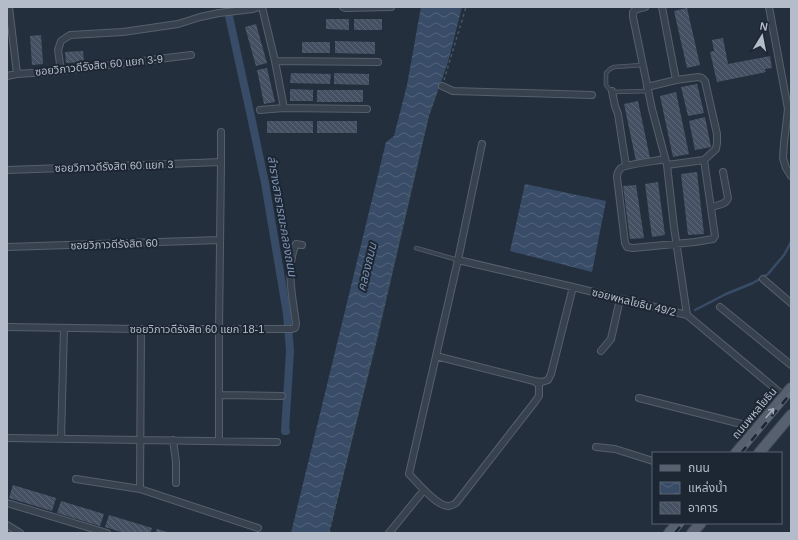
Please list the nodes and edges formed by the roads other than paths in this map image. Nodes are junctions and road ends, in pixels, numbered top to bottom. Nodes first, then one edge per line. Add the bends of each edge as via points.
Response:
1 (261, 7) edge
2 (343, 7) edge
3 (391, 7) edge
4 (645, 7) edge
5 (662, 7) edge
6 (769, 7) edge
7 (8, 11) edge
8 (191, 55) dead end
9 (275, 61) junction
10 (378, 62) dead end
11 (643, 65) junction
12 (61, 71) junction
13 (17, 74) junction
14 (7, 76) edge
15 (676, 80) junction
16 (442, 86) road end
17 (648, 89) junction
18 (612, 90) junction
19 (592, 95) dead end
20 (284, 108) junction
21 (367, 109) dead end
22 (260, 110) dead end
23 (221, 132) dead end
24 (482, 144) dead end
25 (704, 160) junction
26 (222, 162) junction
27 (666, 162) junction
28 (626, 166) junction
29 (7, 170) edge
30 (723, 172) dead end
31 (791, 176) edge
32 (711, 207) junction
33 (220, 240) junction
34 (677, 244) junction
35 (302, 245) dead end
36 (7, 247) edge
37 (416, 248) dead end
38 (458, 260) junction
39 (763, 279) dead end
40 (573, 287) junction
41 (620, 299) junction
42 (791, 303) edge
43 (720, 307) dead end
44 (687, 315) junction
45 (7, 327) edge
46 (64, 328) junction
47 (141, 329) junction
48 (219, 329) junction
49 (601, 351) dead end
50 (436, 356) junction
51 (791, 365) edge
52 (534, 381) junction
53 (791, 388) edge
54 (219, 395) junction
55 (282, 396) dead end
56 (784, 396) junction
57 (639, 398) dead end
58 (791, 415) edge
59 (757, 428) junction
60 (7, 438) edge
61 (61, 439) junction
62 (140, 440) junction
63 (173, 440) junction
64 (219, 441) junction
65 (277, 442) dead end
66 (596, 447) dead end
67 (737, 452) edge
68 (760, 452) edge
69 (652, 461) edge
70 (76, 479) dead end
71 (176, 484) dead end
72 (140, 488) junction
73 (424, 490) junction
74 (7, 503) edge
75 (677, 524) edge
76 (700, 524) edge
77 (7, 525) edge
78 (258, 528) dead end
79 (20, 533) edge
80 (107, 533) edge
81 (388, 533) edge
82 (669, 533) edge
83 (692, 533) edge

1 - 9 street
1 - 12 street via 219,13 178,24 123,32 70,35 61,41 58,50
2 - 3 street
4 - 11 street via 637,9 633,17
5 - 15 street
6 - 31 street via 788,109 783,158
7 - 13 street
8 - 12 street, ซอยวิภาวดีรังสิต 60 แยก 3-9
9 - 10 street
9 - 20 street
11 - 17 street
11 - 18 lane via 610,69 606,73 606,85
12 - 13 street, ซอยวิภาวดีรังสิต 60 แยก 3-9
13 - 14 street, ซอยวิภาวดีรังสิต 60 แยก 3-9
15 - 17 street
15 - 25 street via 698,77 705,80 717,143 716,148
16 - 19 street via 453,91
17 - 18 lane via 614,92
17 - 27 street
18 - 28 street
20 - 21 street
20 - 22 street
23 - 26 street
24 - 38 street
25 - 27 street
25 - 32 street
26 - 29 street, ซอยวิภาวดีรังสิต 60 แยก 3
26 - 33 street
27 - 28 street
27 - 34 street
28 - 34 street via 620,168 617,177 627,247
30 - 32 street via 728,201
32 - 34 street via 715,236 713,239
33 - 36 street, ซอยวิภาวดีรังสิต 60
33 - 48 street
34 - 44 street
35 - 48 street, ซอยวิภาวดีรังสิต 60 แยก 18-1 via 296,244 290,263 295,328
37 - 38 lane
38 - 40 street, ซอยพหลโยธิน 49/2
38 - 50 street
39 - 42 street
40 - 41 street, ซอยพหลโยธิน 49/2
40 - 52 street via 551,374 548,380
41 - 44 street, ซอยพหลโยธิน 49/2
41 - 49 street via 611,339
43 - 51 street
44 - 56 street, ซอยพหลโยธิน 49/2
45 - 46 street, ซอยวิภาวดีรังสิต 60 แยก 18-1
46 - 47 street, ซอยวิภาวดีรังสิต 60 แยก 18-1
46 - 61 street
47 - 48 street, ซอยวิภาวดีรังสิต 60 แยก 18-1
47 - 62 street
48 - 54 street
50 - 52 street
50 - 73 street via 409,474
52 - 73 street via 539,385 539,396 456,503 450,506 441,504
53 - 56 main road, ถนนพหลโยธิน
54 - 55 street
54 - 64 street
59 -> 56 main road, ถนนพหลโยธิน
57 - 59 street
58 - 68 main road
59 - 67 main road, ถนนพหลโยธิน
60 - 61 street
61 - 62 street
62 - 63 street
62 - 72 street
63 - 64 street
63 - 71 street
64 - 65 street
66 - 69 street via 615,449
70 - 72 street
72 - 78 street
73 - 81 street
74 - 80 street
75 - 82 main road
76 - 83 main road
77 - 79 street

